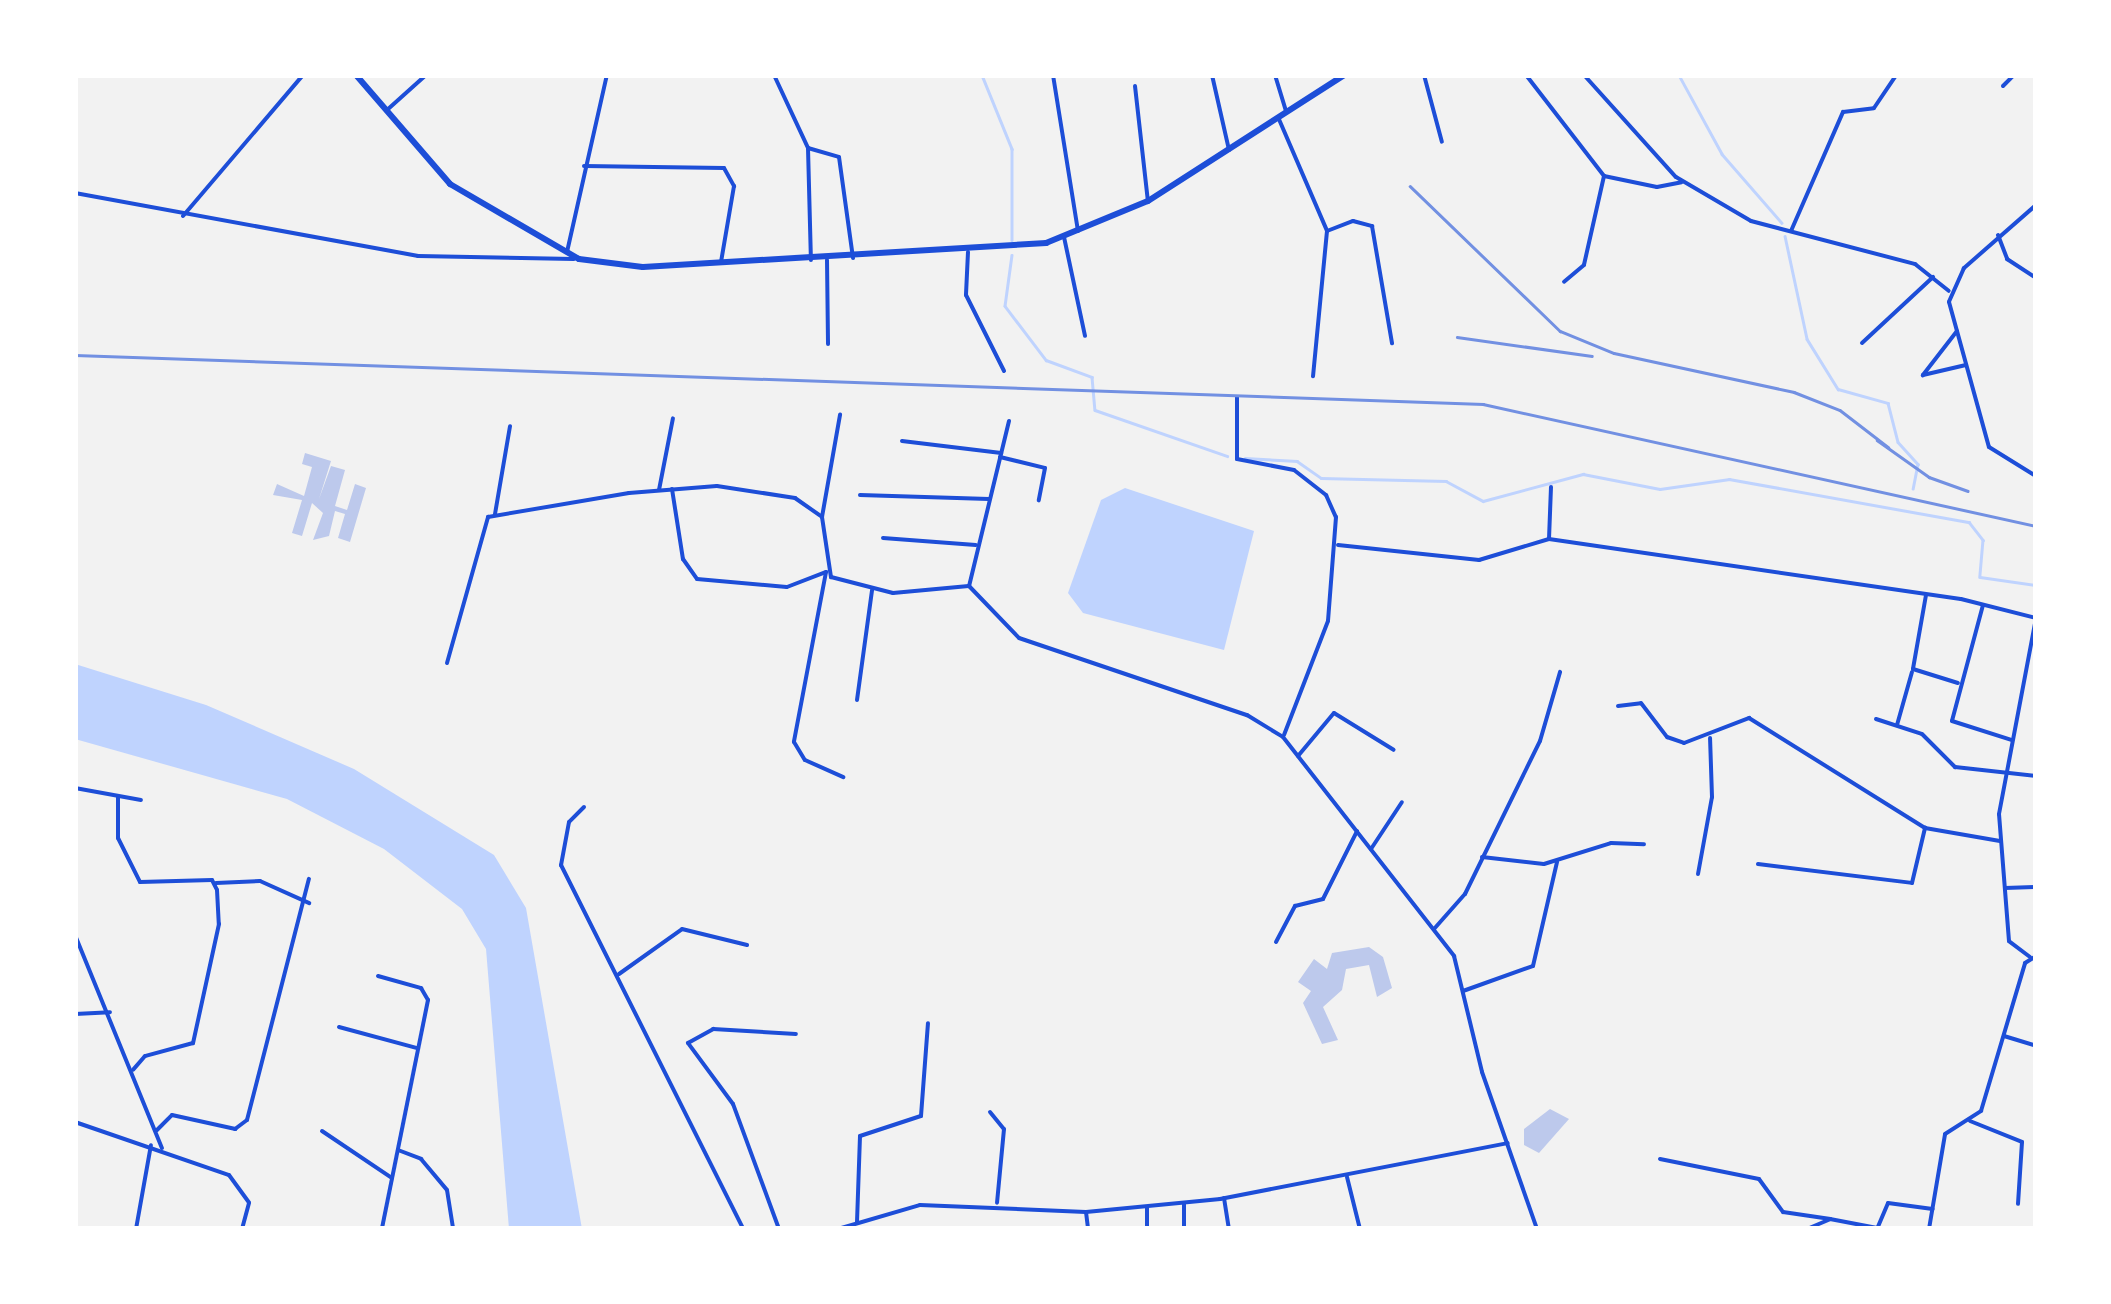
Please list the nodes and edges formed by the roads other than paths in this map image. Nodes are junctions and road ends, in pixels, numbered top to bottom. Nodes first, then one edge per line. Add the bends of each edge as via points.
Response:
1 (304, 75) edge
2 (356, 75) edge
3 (364, 75) edge
4 (426, 75) edge
5 (607, 75) edge
6 (774, 75) edge
7 (1054, 75) edge
8 (1212, 75) edge
9 (1275, 75) edge
10 (1344, 75) edge
11 (1424, 75) edge
12 (1526, 75) edge
13 (1584, 75) edge
14 (1896, 75) edge
15 (2014, 75) edge
16 (1134, 86) dead end
17 (2003, 86) dead end
18 (374, 93) junction
19 (387, 110) junction
20 (1282, 114) junction
21 (1442, 142) dead end
22 (808, 148) junction
23 (1229, 150) junction
24 (584, 166) junction
25 (1604, 176) junction
26 (1684, 182) junction
27 (75, 193) edge
28 (1148, 201) junction
29 (2036, 205) edge
30 (183, 216) junction
31 (1078, 231) junction
32 (1326, 231) junction
33 (1792, 231) junction
34 (1998, 234) junction
35 (1064, 236) junction
36 (566, 252) junction
37 (968, 252) junction
38 (579, 258) junction
39 (852, 258) junction
40 (810, 260) junction
41 (827, 260) junction
42 (722, 265) junction
43 (1934, 278) junction
44 (2036, 278) edge
45 (1564, 282) dead end
46 (1949, 291) junction
47 (1956, 331) junction
48 (1085, 336) dead end
49 (1392, 343) dead end
50 (1862, 343) dead end
51 (828, 344) dead end
52 (1966, 365) junction
53 (1004, 372) dead end
54 (1312, 376) dead end
55 (1237, 397) dead end
56 (840, 415) dead end
57 (673, 418) dead end
58 (1009, 421) dead end
59 (510, 426) dead end
60 (902, 441) dead end
61 (1001, 455) junction
62 (2036, 476) edge
63 (1551, 488) dead end
64 (672, 489) junction
65 (659, 490) junction
66 (860, 494) dead end
67 (989, 499) junction
68 (1039, 500) dead end
69 (495, 514) junction
70 (822, 517) junction
71 (883, 538) dead end
72 (1549, 539) junction
73 (976, 545) junction
74 (1338, 545) junction
75 (826, 572) junction
76 (969, 586) junction
77 (872, 590) junction
78 (1926, 595) junction
79 (1983, 605) junction
80 (2036, 618) edge
81 (448, 663) dead end
82 (1913, 669) junction
83 (1560, 672) dead end
84 (1960, 683) junction
85 (857, 700) dead end
86 (1618, 706) dead end
87 (1876, 719) dead end
88 (1897, 725) junction
89 (1283, 737) junction
90 (1710, 738) junction
91 (2012, 740) junction
92 (1394, 750) dead end
93 (1298, 756) junction
94 (2006, 773) junction
95 (2036, 776) edge
96 (843, 777) dead end
97 (75, 788) edge
98 (118, 797) junction
99 (141, 800) dead end
100 (1402, 802) dead end
101 (584, 807) dead end
102 (1925, 828) junction
103 (1356, 830) junction
104 (2000, 841) junction
105 (1644, 844) dead end
106 (1371, 849) junction
107 (1482, 857) junction
108 (1557, 862) junction
109 (1758, 864) dead end
110 (1698, 874) dead end
111 (309, 879) dead end
112 (216, 883) junction
113 (2036, 887) edge
114 (2004, 888) junction
115 (310, 904) junction
116 (1434, 929) junction
117 (75, 936) edge
118 (1276, 942) dead end
119 (747, 945) dead end
120 (2033, 956) edge
121 (619, 974) junction
122 (378, 976) dead end
123 (1463, 991) junction
124 (110, 1012) junction
125 (75, 1014) edge
126 (928, 1023) dead end
127 (339, 1027) dead end
128 (796, 1034) dead end
129 (2004, 1036) junction
130 (2036, 1046) edge
131 (418, 1048) junction
132 (133, 1070) junction
133 (990, 1112) dead end
134 (1970, 1121) junction
135 (75, 1122) edge
136 (157, 1130) junction
137 (322, 1131) dead end
138 (1508, 1143) junction
139 (151, 1144) junction
140 (162, 1148) junction
141 (398, 1150) junction
142 (1660, 1160) dead end
143 (1348, 1177) junction
144 (392, 1178) junction
145 (1224, 1198) junction
146 (997, 1203) junction
147 (1184, 1204) junction
148 (2018, 1204) dead end
149 (1147, 1206) junction
150 (1932, 1209) junction
151 (1086, 1212) junction
152 (1830, 1218) junction
153 (857, 1222) junction
154 (1877, 1228) edge
155 (136, 1229) edge
156 (242, 1229) edge
157 (382, 1229) edge
158 (453, 1229) edge
159 (743, 1229) edge
160 (779, 1229) edge
161 (838, 1229) edge
162 (1088, 1229) edge
163 (1147, 1229) edge
164 (1184, 1229) edge
165 (1229, 1229) edge
166 (1360, 1229) edge
167 (1537, 1229) edge
168 (1807, 1229) edge
169 (1928, 1229) edge

1 - 30 street
2 - 18 highway
3 - 18 highway
4 - 19 street
5 - 24 street
6 - 22 street
7 - 31 street
8 - 23 street
9 - 20 street
10 - 20 highway
11 - 21 street
12 - 25 street
13 - 26 street
14 - 33 street via 1874,108 1844,112
15 - 17 street
16 - 28 street
18 - 19 highway
19 - 36 highway via 437,175
20 - 23 highway
20 - 32 street
22 - 39 street via 839,157
22 - 40 street
23 - 28 highway
24 - 36 street
24 - 42 street via 724,168 734,186 720,228
25 - 26 street via 1646,186
25 - 45 street via 1584,265
26 - 33 street via 1752,221
27 - 30 street
28 - 31 highway
29 - 34 street
30 - 38 street via 418,256
31 - 35 highway
32 - 49 street via 1372,226
32 - 54 street
33 - 43 street via 1908,262
34 - 44 street via 2007,259
34 - 46 street
35 - 37 highway
35 - 48 street
36 - 38 highway
37 - 39 highway
37 - 53 street via 966,295
38 - 42 highway
39 - 41 highway
40 - 41 highway
40 - 42 highway
41 - 51 street
43 - 46 street
43 - 50 street
46 - 47 street
47 - 52 street
47 - 52 street via 1923,375
52 - 62 street via 1989,446
55 - 74 street via 1233,453 1288,467 1318,487 1332,502
56 - 70 street
57 - 65 street
58 - 61 street
59 - 69 street
60 - 61 street
61 - 67 street
61 - 68 street via 1045,468
63 - 72 street
64 - 65 street
64 - 70 street via 759,490
64 - 75 street via 683,559 697,579 787,587
65 - 69 street
66 - 67 street
67 - 73 street
69 - 81 street via 479,535
70 - 75 street
71 - 73 street
72 - 74 street via 1479,560
72 - 78 street
73 - 76 street
74 - 89 street via 1318,656
75 - 77 street
75 - 96 street via 794,742 804,760
76 - 77 street
76 - 89 street via 1019,638 1247,715
77 - 85 street
78 - 79 street
78 - 82 street
79 - 80 street
79 - 84 street
80 - 91 street
82 - 84 street
82 - 88 street
83 - 107 street via 1540,741
84 - 91 street via 1955,726
86 - 90 street via 1641,703 1675,742
87 - 88 street
88 - 94 street via 1928,738 1955,767
89 - 93 street
90 - 102 street via 1749,718
90 - 110 street via 1712,798
91 - 94 street
92 - 93 street via 1334,713
93 - 103 street
94 - 95 street
94 - 104 street
97 - 98 street
98 - 99 street
98 - 112 street via 118,838 140,882
100 - 106 street
101 - 121 street via 569,822 561,865 583,921
102 - 104 street
102 - 109 street via 1912,884
103 - 106 street
103 - 118 street via 1323,899 1295,906
104 - 114 street
105 - 108 street via 1611,843
106 - 116 street
107 - 108 street
107 - 116 street via 1456,910
108 - 123 street via 1533,966
111 - 115 street
112 - 115 street via 260,881
112 - 132 street via 219,924 194,1043 145,1056
113 - 114 street
114 - 120 street via 2010,948
115 - 136 street via 246,1120 235,1129 172,1115
116 - 123 street
117 - 124 street
119 - 121 street via 674,931
120 - 129 street
121 - 159 street
122 - 131 street via 427,995
123 - 138 street
124 - 125 street
124 - 132 street
126 - 153 street via 921,1116 860,1136
127 - 131 street
128 - 160 street via 706,1029 688,1043 733,1104
129 - 130 street
129 - 134 street
131 - 141 street
132 - 136 street
133 - 146 street via 1004,1129
134 - 148 street via 2022,1142
134 - 150 street via 1945,1134
135 - 139 street
136 - 140 street
137 - 144 street
138 - 143 street
138 - 167 street
139 - 140 street
139 - 155 street
140 - 156 street via 237,1181 249,1203
141 - 144 street
141 - 158 street via 422,1159 447,1190
142 - 152 street via 1758,1178 1782,1212
143 - 145 street
143 - 166 street
144 - 157 street
145 - 147 street
145 - 165 street
146 - 151 street
146 - 153 street via 908,1207
147 - 149 street
147 - 164 street
149 - 151 street
149 - 163 street
150 - 154 street via 1888,1203
150 - 169 street
151 - 162 street
152 - 154 street
152 - 168 street
153 - 161 street

